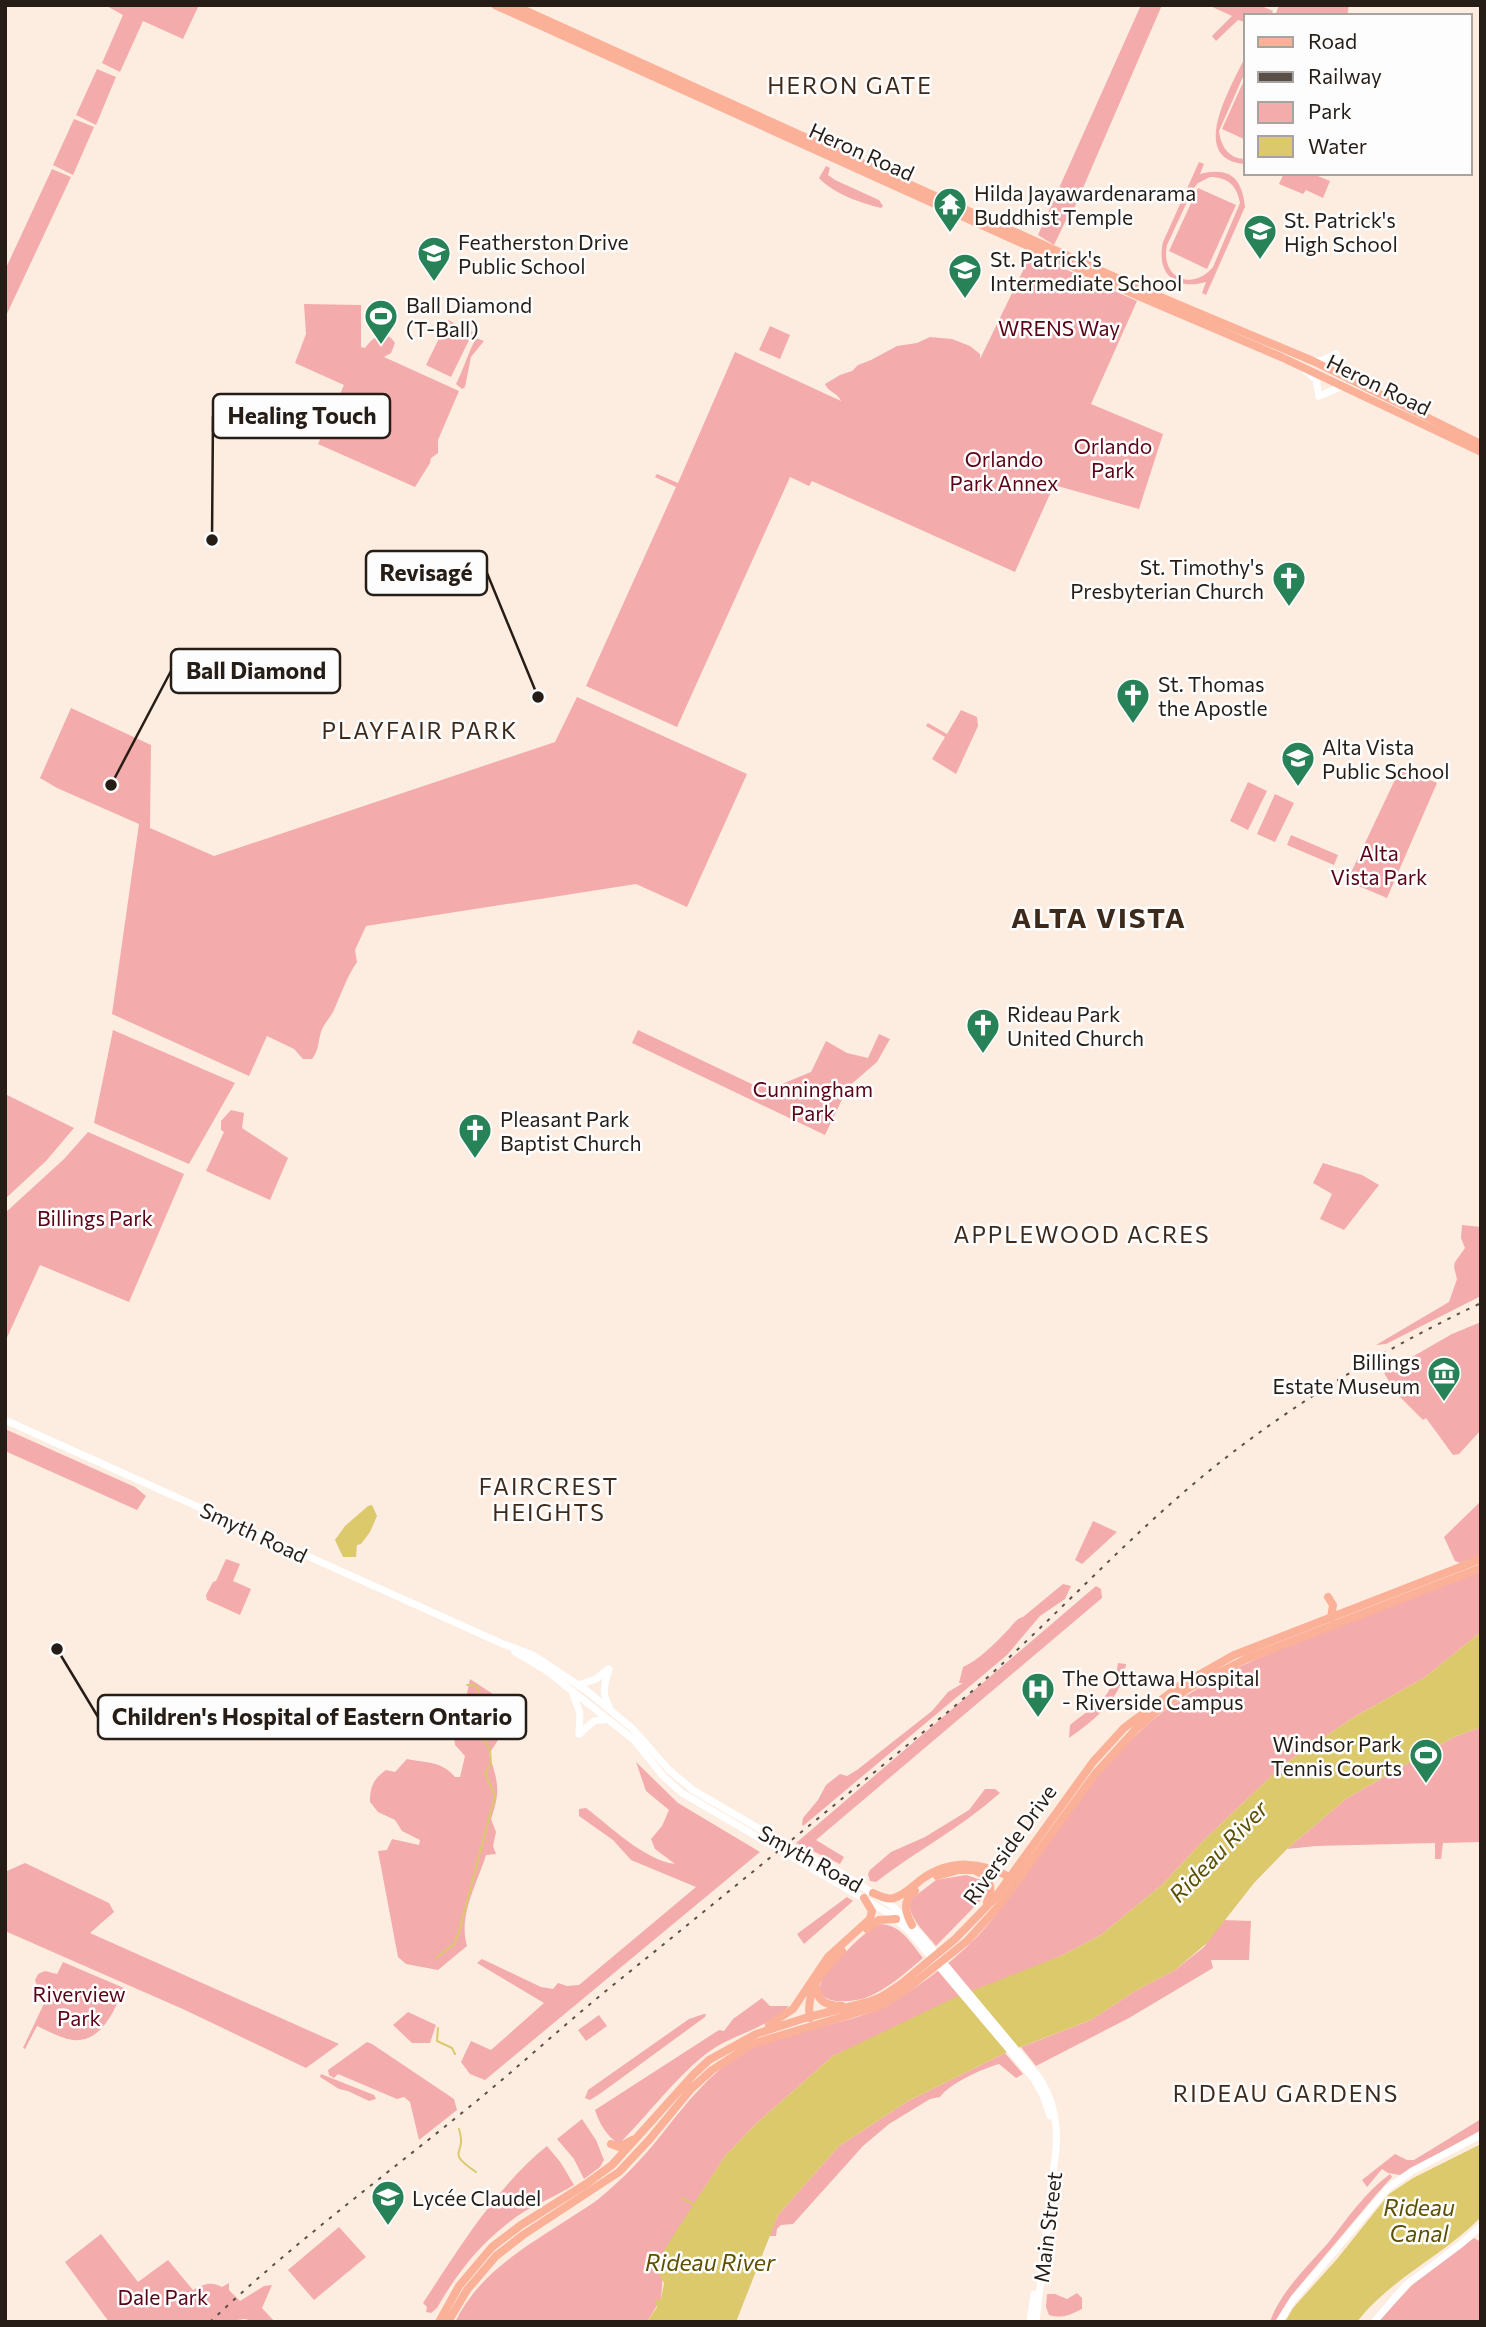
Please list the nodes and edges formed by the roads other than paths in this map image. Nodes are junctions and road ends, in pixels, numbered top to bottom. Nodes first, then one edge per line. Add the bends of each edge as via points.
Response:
1 (495, 5) edge
2 (513, 5) edge
3 (797, 138) junction
4 (1281, 356) junction
5 (1313, 361) junction
6 (1341, 375) junction
7 (1343, 386) junction
8 (1481, 444) edge
9 (1481, 452) edge
10 (5, 1420) edge
11 (1481, 1559) edge
12 (1481, 1567) edge
13 (1328, 1597) dead end
14 (1331, 1618) junction
15 (503, 1644) junction
16 (578, 1685) junction
17 (571, 1691) junction
18 (611, 1709) junction
19 (609, 1719) junction
20 (973, 1870) junction
21 (1011, 1881) junction
22 (873, 1893) junction
23 (864, 1898) junction
24 (982, 1913) junction
25 (896, 1919) junction
26 (912, 1925) junction
27 (929, 1951) junction
28 (812, 1984) junction
29 (852, 2006) junction
30 (808, 2021) junction
31 (743, 2040) junction
32 (645, 2129) junction
33 (1055, 2134) junction
34 (1481, 2135) edge
35 (611, 2144) dead end
36 (1481, 2226) edge
37 (439, 2322) edge
38 (448, 2322) edge
39 (1030, 2322) edge
40 (1036, 2322) edge
41 (1279, 2322) edge
42 (1374, 2322) edge

1 - 3 main road, Heron Road
2 - 3 main road, Heron Road
3 - 4 main road, Heron Road via 1136,295
3 - 5 main road, Heron Road
4 - 7 main road, Heron Road
4 - 7 main road via 1312,376 1319,396
5 - 6 main road, Heron Road
5 - 6 main road via 1336,354
6 - 8 main road, Heron Road
7 - 9 main road, Heron Road
10 - 15 main road, Smyth Road
11 - 14 main road, Riverside Drive
12 - 21 main road, Riverside Drive via 1246,1658 1189,1688 1136,1729 1106,1761
13 - 14 main road via 1333,1605
14 - 21 main road, Riverside Drive via 1234,1655 1186,1681 1131,1723 1082,1775
15 - 16 main road, Smyth Road via 533,1655
15 - 17 main road, Smyth Road
16 - 18 main road, Smyth Road
16 - 18 main road via 609,1669 604,1696
17 - 19 main road, Smyth Road
17 - 19 main road via 580,1713 579,1734 594,1721
18 - 22 main road, Smyth Road via 681,1781
19 - 23 main road, Smyth Road via 682,1793
20 - 21 main road
20 - 24 main road via 990,1885
20 - 26 main road via 939,1875 912,1893 905,1907
21 - 22 main road via 987,1867 960,1864 932,1872 896,1897
21 - 24 main road, Riverside Drive
21 - 30 main road, Riverside Drive via 974,1934 895,1998 869,2010
22 - 26 main road, Smyth Road
23 - 25 main road, Smyth Road
23 - 28 main road via 872,1911 870,1919 828,1956
24 - 29 main road, Riverside Drive via 901,1984 881,1997
25 - 27 main road, Smyth Road
25 - 28 main road via 874,1923
26 - 27 main road, Smyth Road
27 - 33 main road, Smyth Road via 1046,2089 1054,2111
28 - 29 main road via 824,2002
28 - 30 main road
28 - 31 main road via 786,2015
29 - 30 main road, Riverside Drive
30 - 31 main road, Riverside Drive
30 - 38 main road, Riverside Drive via 752,2044 712,2070 619,2172 496,2256
31 - 32 main road, Riverside Drive via 704,2064
32 - 35 main road via 621,2146
32 - 37 main road, Riverside Drive via 604,2171 492,2247 464,2279
33 - 39 main road, Main Street
33 - 40 main road, Main Street
34 - 41 main road via 1388,2188
36 - 42 main road via 1406,2285

